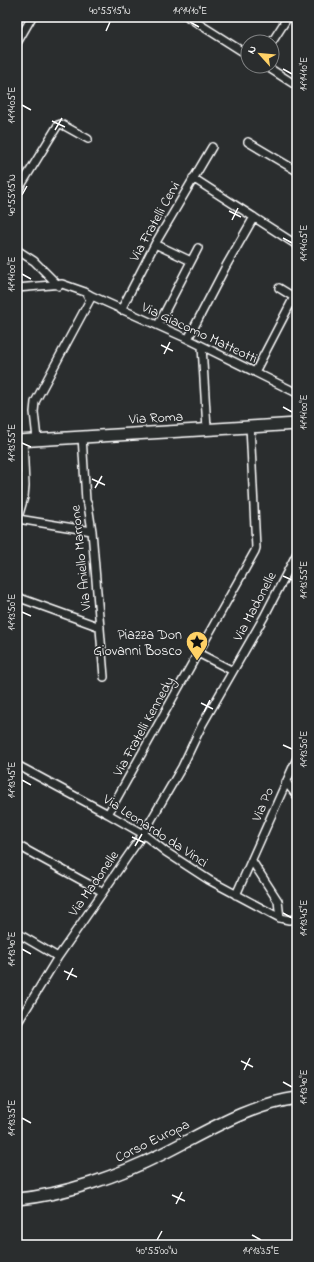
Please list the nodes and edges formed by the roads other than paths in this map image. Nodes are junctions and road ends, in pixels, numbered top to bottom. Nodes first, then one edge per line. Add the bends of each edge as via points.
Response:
1 (32, 17) edge
2 (188, 17) edge
3 (288, 17) edge
4 (198, 20) edge
5 (277, 34) edge
6 (17, 42) edge
7 (240, 49) edge
8 (278, 74) edge
9 (297, 86) edge
10 (88, 139) dead end
11 (248, 142) dead end
12 (212, 146) dead end
13 (297, 171) edge
14 (193, 178) junction
15 (17, 192) edge
16 (254, 217) junction
17 (156, 244) junction
18 (297, 245) edge
19 (198, 248) dead end
20 (17, 250) edge
21 (191, 261) junction
22 (56, 284) junction
23 (17, 288) edge
24 (279, 288) dead end
25 (92, 296) junction
26 (296, 298) edge
27 (121, 310) junction
28 (158, 325) junction
29 (188, 339) junction
30 (202, 346) junction
31 (255, 372) junction
32 (297, 393) edge
33 (297, 424) edge
34 (250, 426) junction
35 (207, 429) junction
36 (82, 436) junction
37 (37, 439) junction
38 (20, 441) edge
39 (17, 520) edge
40 (92, 530) junction
41 (297, 553) edge
42 (17, 597) edge
43 (100, 627) junction
44 (198, 654) junction
45 (233, 671) junction
46 (104, 677) dead end
47 (297, 758) edge
48 (17, 765) edge
49 (286, 782) junction
50 (297, 796) edge
51 (108, 814) junction
52 (143, 834) junction
53 (17, 845) edge
54 (252, 861) junction
55 (103, 892) junction
56 (236, 895) junction
57 (280, 918) junction
58 (297, 919) edge
59 (17, 933) edge
60 (58, 957) junction
61 (17, 1024) edge
62 (297, 1098) edge
63 (17, 1199) edge

1 - 6 street
2 - 4 street
3 - 5 street
4 - 7 street
8 - 9 street
10 - 15 street via 62,124 58,125
11 - 13 street
12 - 14 street, Via Fratelli Cervi
14 - 16 street
14 - 17 street, Via Fratelli Cervi
16 - 18 street
16 - 29 street
17 - 21 street
17 - 27 street, Via Fratelli Cervi
19 - 21 street
20 - 22 street via 43,269
21 - 28 street
22 - 23 street, Via Giacomo Matteotti
22 - 25 street, Via Giacomo Matteotti
24 - 26 street
25 - 27 street, Via Giacomo Matteotti
25 - 37 street via 35,402
26 - 31 street
27 - 28 street, Via Giacomo Matteotti
28 - 29 street, Via Giacomo Matteotti
29 - 30 street, Via Giacomo Matteotti
30 - 31 street, Via Giacomo Matteotti
30 - 35 street
31 - 32 street, Via Giacomo Matteotti
33 - 34 main road, Via Roma
34 - 35 main road, Via Roma
34 - 44 street, Via Fratelli Kennedy via 256,548
35 - 36 main road, Via Roma
36 - 37 main road, Via Roma
36 - 40 street, Via Aniello Marrone via 86,501
37 - 38 main road, Via Roma
38 - 39 street via 24,497
39 - 40 street
40 - 43 street, Via Aniello Marrone
41 - 45 street, Via Madonelle
42 - 43 street
43 - 46 street, Via Aniello Marrone
44 - 45 street
44 - 51 street, Via Fratelli Kennedy
45 - 52 street, Via Madonelle
47 - 49 street, Via Po
48 - 51 street, Via Leonardo da Vinci
49 - 50 street
49 - 54 street, Via Po
51 - 52 street, Via Leonardo da Vinci
52 - 55 street, Via Madonelle
52 - 56 street, Via Leonardo da Vinci via 182,863
53 - 55 street
54 - 56 street, Via Po
54 - 57 street via 278,901
55 - 60 street, Via Madonelle
56 - 57 street, Via Leonardo da Vinci
57 - 58 street
59 - 60 street
60 - 61 street, Via Madonelle
62 - 63 main road, Corso Europa via 278,1101 222,1122 160,1155 115,1175 54,1192

